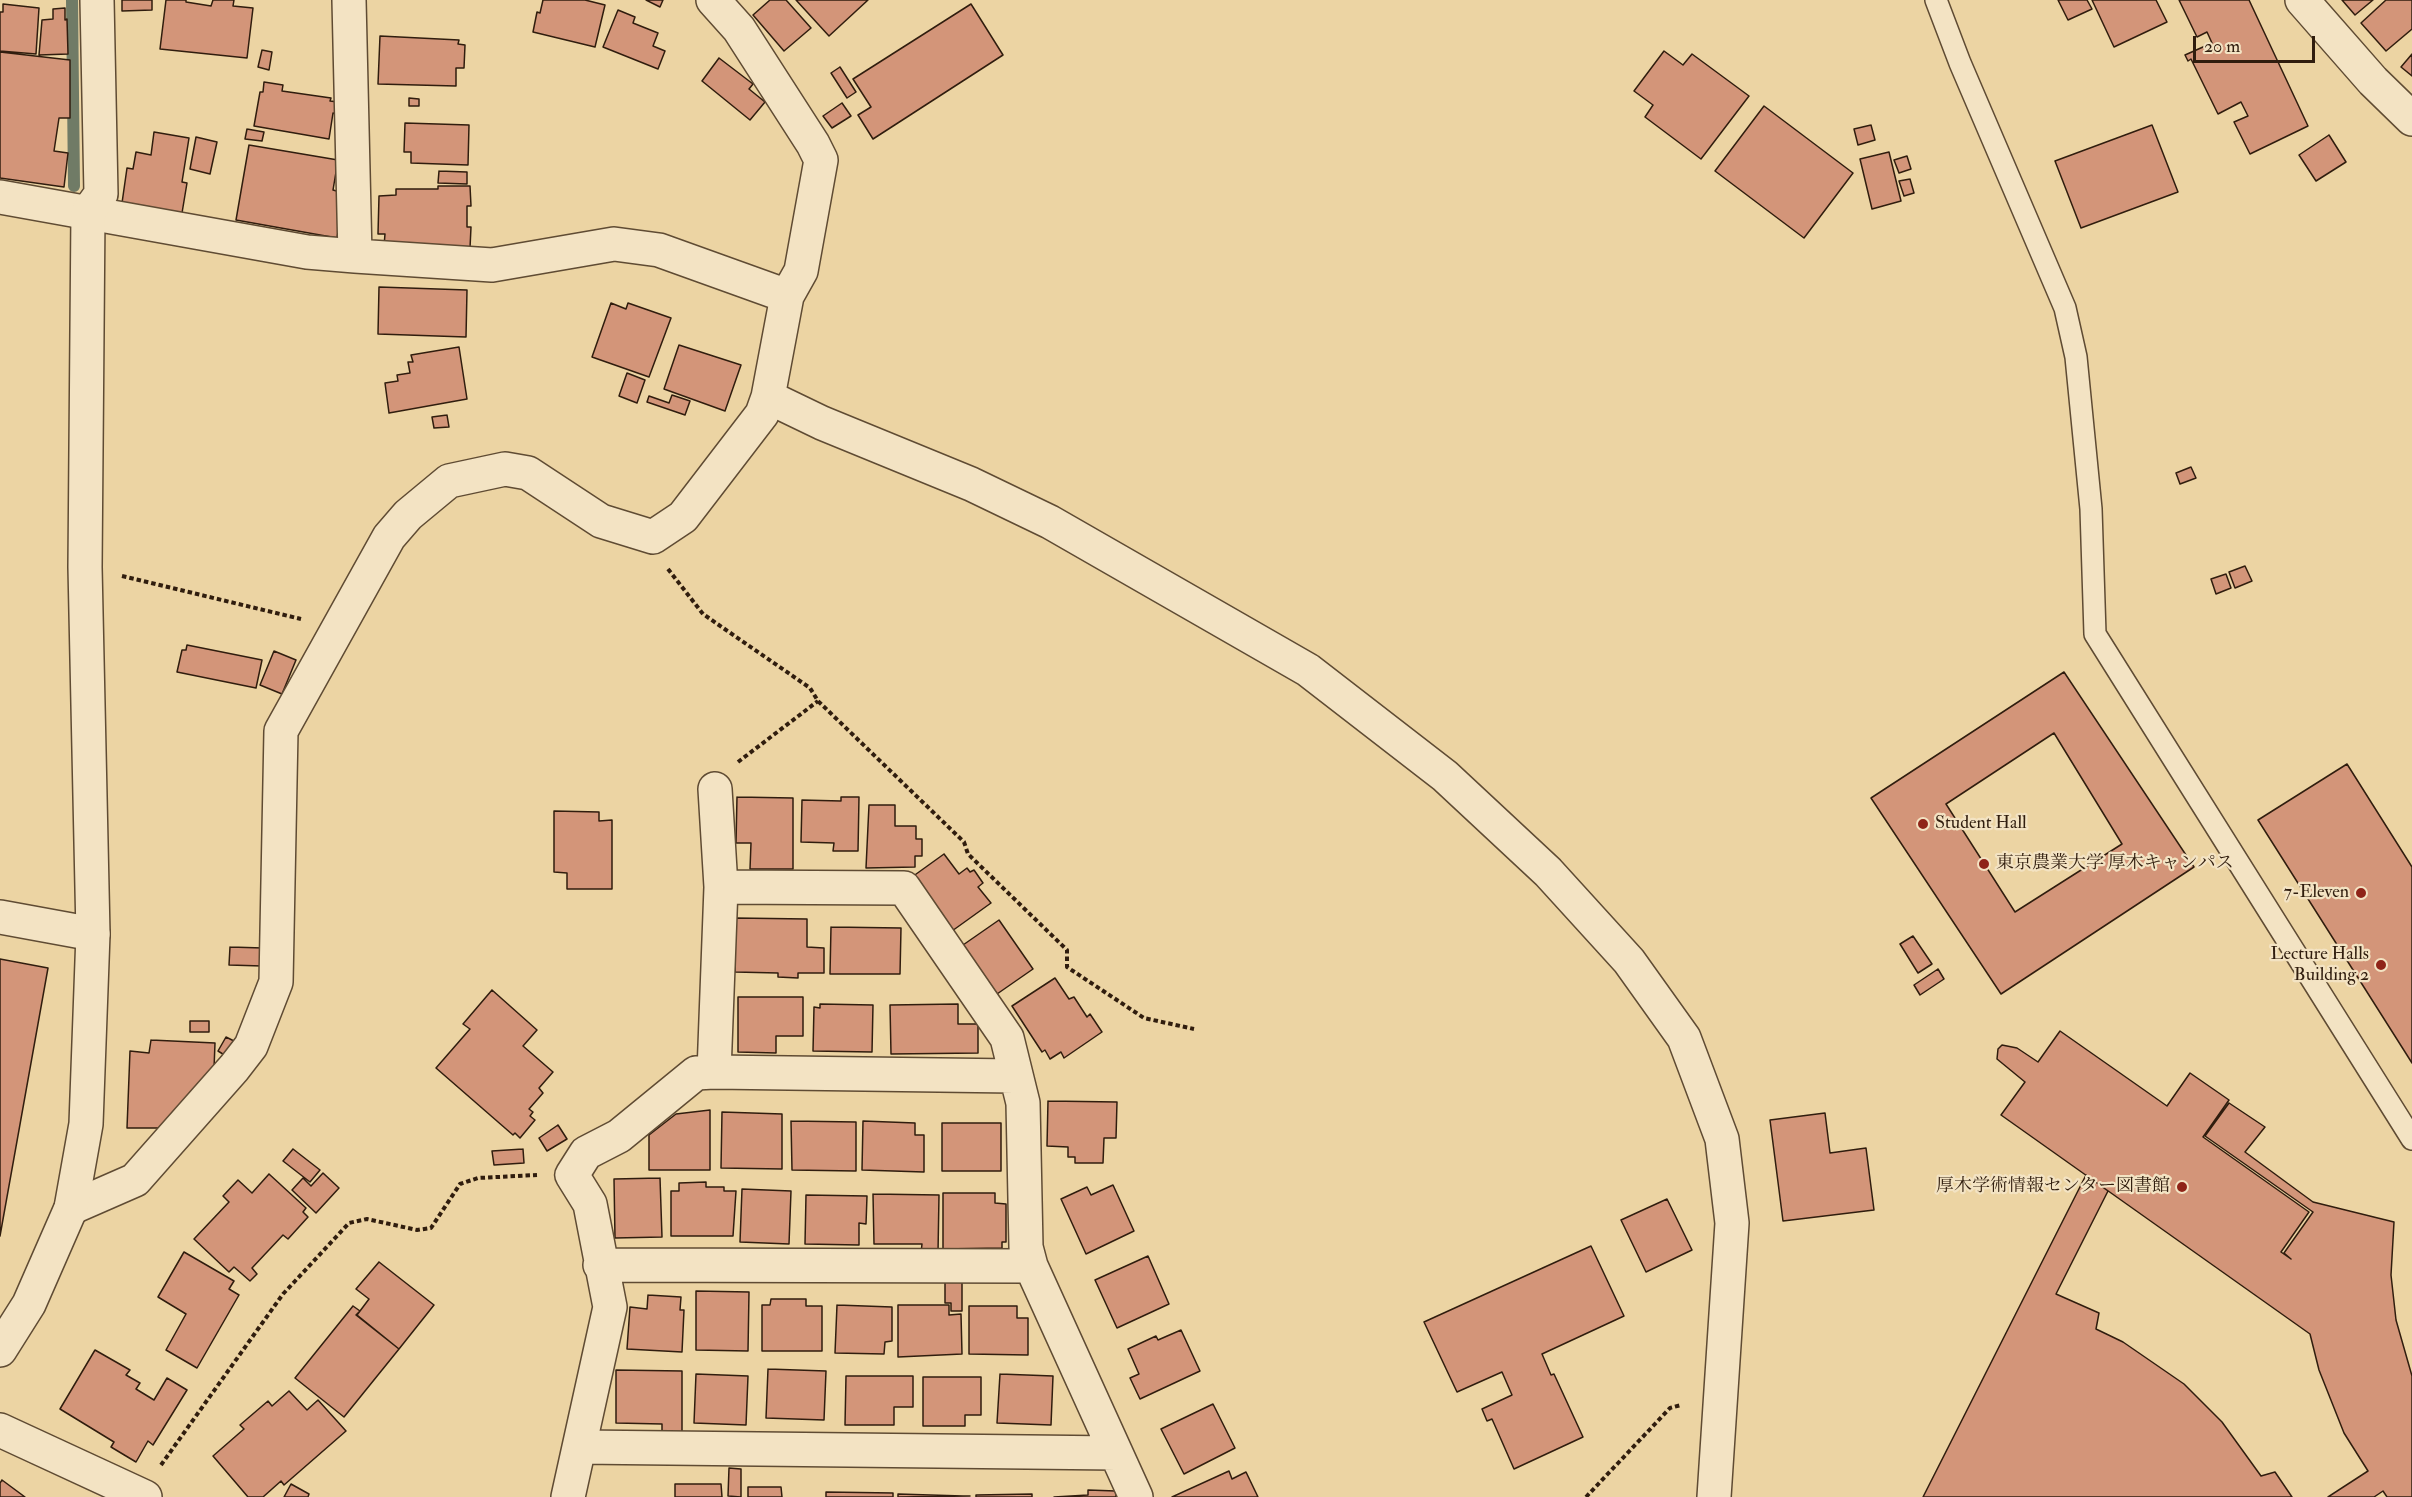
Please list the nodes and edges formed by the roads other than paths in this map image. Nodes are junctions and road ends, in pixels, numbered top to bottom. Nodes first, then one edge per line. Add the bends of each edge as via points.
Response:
1 (97, 0) edge
2 (349, 0) edge
3 (713, 0) edge
4 (1936, 0) edge
5 (2302, 0) edge
6 (2412, 119) edge
7 (0, 197) edge
8 (88, 212) junction
9 (355, 256) junction
10 (787, 296) junction
11 (768, 397) junction
12 (715, 789) road end
13 (720, 887) junction
14 (0, 917) edge
15 (93, 934) junction
16 (714, 1072) junction
17 (1014, 1076) junction
18 (2412, 1139) edge
19 (71, 1209) junction
20 (600, 1265) junction
21 (1031, 1266) junction
22 (0, 1350) edge
23 (0, 1430) edge
24 (580, 1447) junction
25 (1116, 1453) junction
26 (143, 1496) edge
27 (568, 1497) edge
28 (1136, 1497) edge
29 (1714, 1497) edge

1 - 8 street via 101,194
2 - 9 street
3 - 10 street via 739,30 821,160 801,272
4 - 18 lane via 2065,308 2076,357 2091,509 2095,634
5 - 6 street
7 - 8 street
8 - 9 street via 307,252
8 - 15 street via 85,567
9 - 10 street via 492,265 614,244 659,250
10 - 11 street
11 - 19 street via 762,414 683,517 652,537 602,521 528,473 505,469 449,481 408,515 389,537 281,731 276,982 250,1046 135,1180
11 - 29 street via 1050,522 1308,670 1445,776 1548,872 1629,960 1684,1038 1722,1139 1732,1223
12 - 13 street
13 - 16 street
13 - 17 street via 904,888 1007,1038
14 - 15 street
15 - 19 street via 86,1124
16 - 17 street
16 - 20 street via 696,1073 619,1136 586,1154 572,1175 590,1204
17 - 21 street via 1023,1103 1026,1247
19 - 22 street via 29,1304
20 - 21 street
20 - 24 street via 610,1307
21 - 25 street
23 - 26 street
24 - 25 street
24 - 27 street
25 - 28 street

